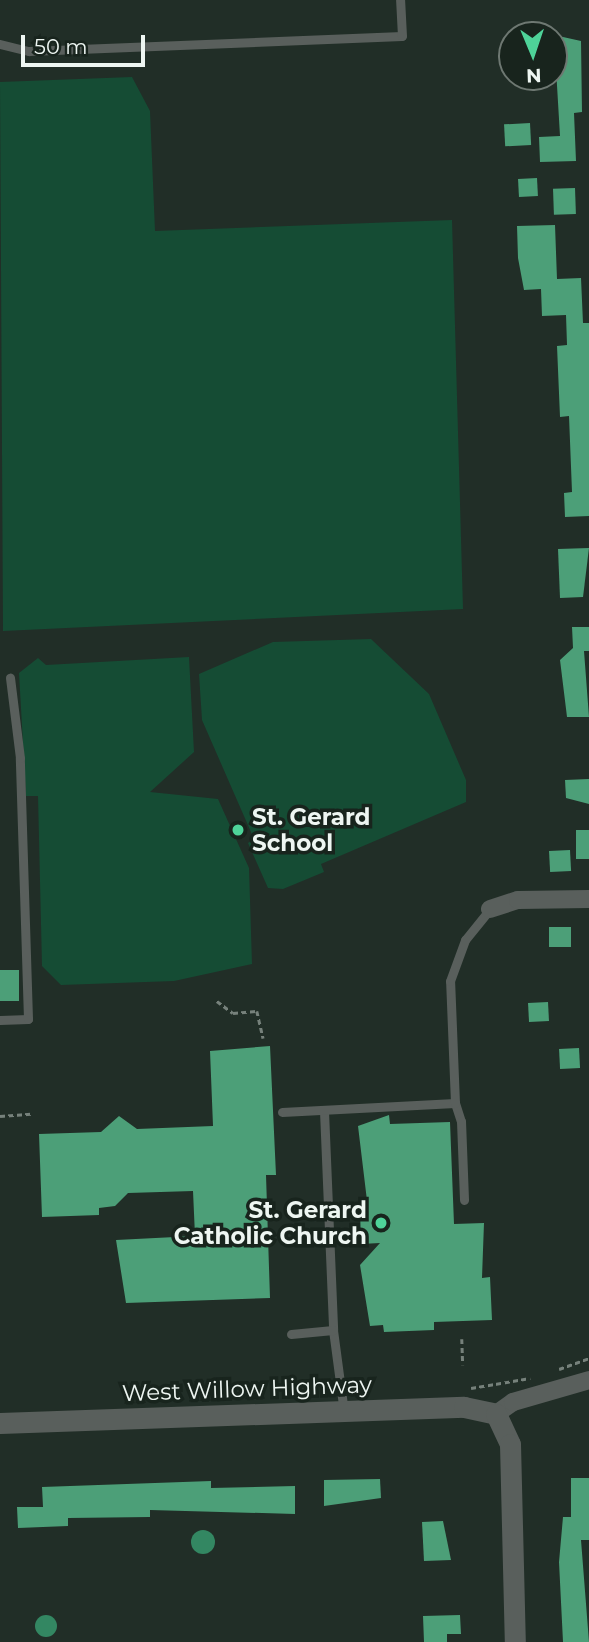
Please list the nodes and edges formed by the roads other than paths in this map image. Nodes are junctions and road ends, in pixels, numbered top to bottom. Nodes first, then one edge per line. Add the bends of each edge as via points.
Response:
1 (400, 0) edge
2 (0, 44) edge
3 (10, 678) dead end
4 (589, 899) edge
5 (490, 909) joint
6 (0, 1020) edge
7 (455, 1103) junction
8 (324, 1111) junction
9 (282, 1112) dead end
10 (464, 1200) dead end
11 (333, 1330) junction
12 (291, 1335) dead end
13 (589, 1380) edge
14 (345, 1412) junction
15 (496, 1414) junction
16 (0, 1423) edge
17 (515, 1642) edge

1 - 2 lane via 402,36 29,51
3 - 6 lane via 20,758 28,1019
4 - 5 street via 518,900
5 - 7 lane via 465,940 450,981
7 - 8 lane
7 - 10 lane via 461,1121
8 - 9 lane
8 - 11 lane
11 - 12 lane
11 - 14 lane
13 - 15 street via 513,1402
14 - 15 street, West Willow Highway via 464,1407
14 - 16 street, West Willow Highway
15 - 17 street via 510,1444

